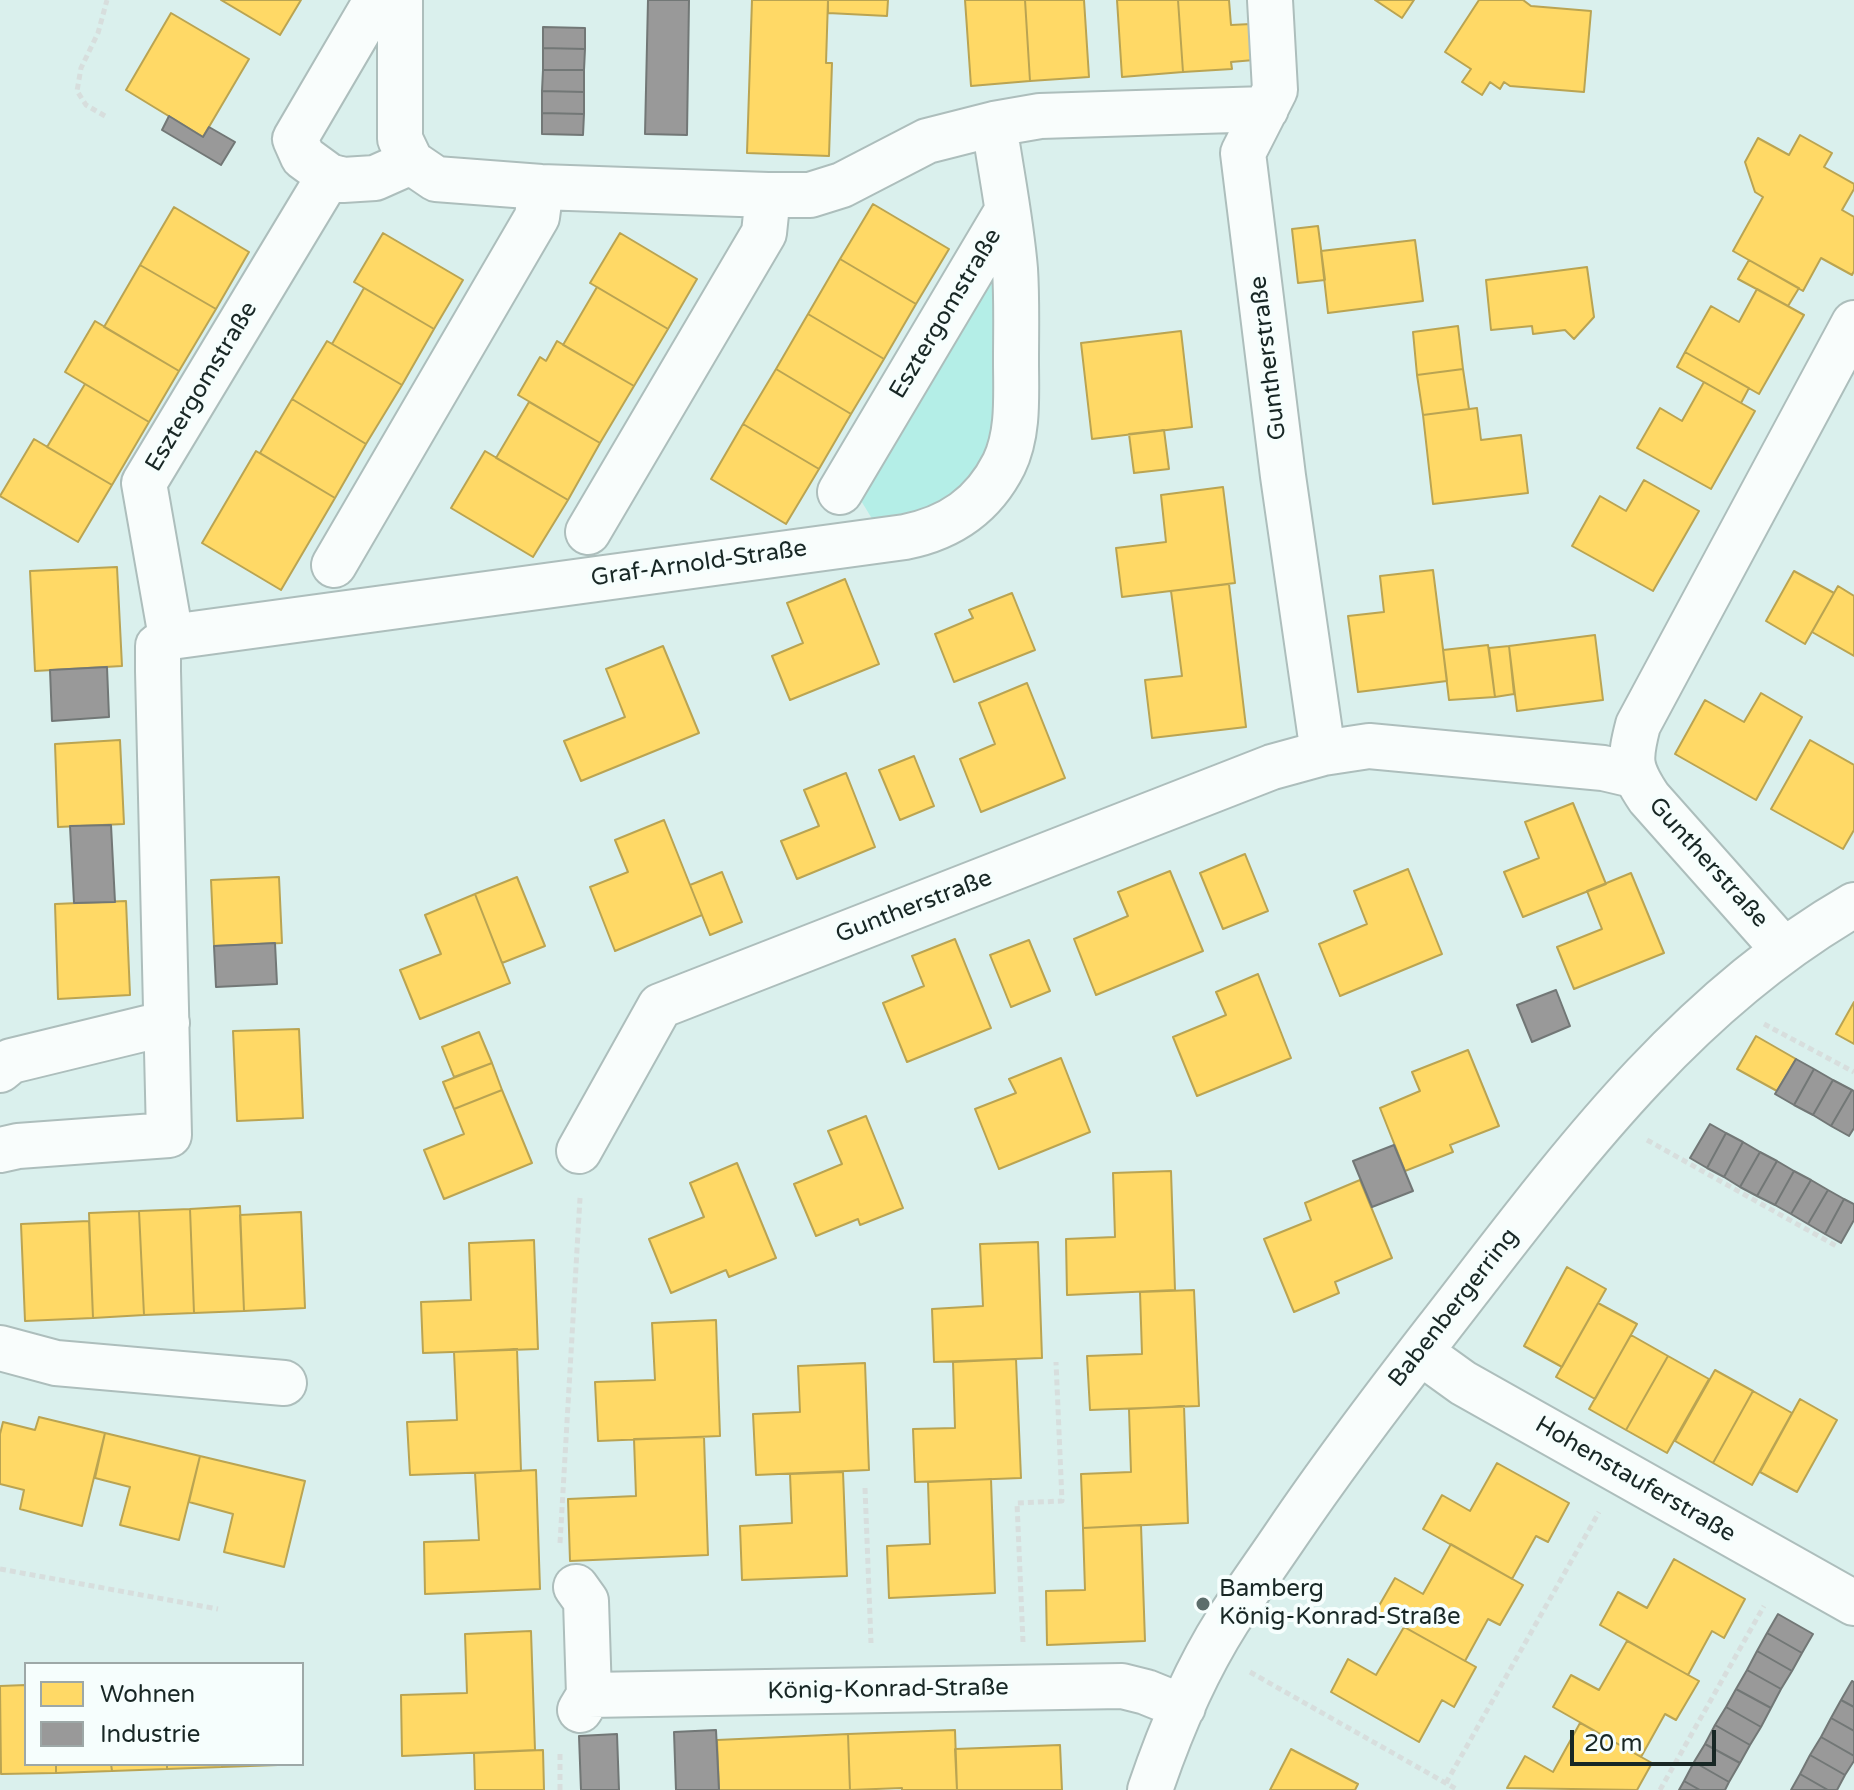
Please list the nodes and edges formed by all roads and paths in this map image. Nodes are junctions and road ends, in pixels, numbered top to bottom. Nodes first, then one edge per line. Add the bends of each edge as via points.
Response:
1 (107, 0) edge
2 (383, 0) edge
3 (400, 0) edge
4 (1270, 0) edge
5 (1266, 109) junction
6 (105, 116) dead end
7 (994, 124) junction
8 (411, 162) junction
9 (316, 166) junction
10 (541, 187) junction
11 (768, 195) junction
12 (1007, 211) junction
13 (1854, 323) edge
14 (840, 492) dead end
15 (588, 532) dead end
16 (334, 565) dead end
17 (169, 626) junction
18 (1323, 753) junction
19 (1633, 775) junction
20 (1854, 905) edge
21 (1784, 950) junction
22 (1734, 990) junction
23 (167, 1023) junction
24 (0, 1070) edge
25 (1854, 1072) edge
26 (1605, 1117) junction
27 (0, 1150) edge
28 (579, 1151) joint
29 (1838, 1247) dead end
30 (0, 1348) edge
31 (1420, 1352) junction
32 (1056, 1362) dead end
33 (284, 1383) dead end
34 (1622, 1472) junction
35 (865, 1488) dead end
36 (1786, 1566) junction
37 (0, 1569) edge
38 (576, 1587) joint
39 (1854, 1603) edge
40 (218, 1609) dead end
41 (1211, 1650) junction
42 (1024, 1688) junction
43 (873, 1690) junction
44 (1183, 1707) junction
45 (1446, 1783) junction
46 (1150, 1790) edge
47 (1458, 1790) edge
48 (1660, 1790) edge

1 - 6 path via 77,91 86,105
2 - 9 street via 370,11 295,139
3 - 8 street via 400,139
4 - 5 street via 1275,90
5 - 7 street via 1040,116
5 - 18 street, Guntherstraße via 1243,153
7 - 11 street via 927,141 842,185 810,195
7 - 12 street, Esztergomstraße
8 - 9 street via 375,178 343,180
8 - 10 street via 436,179
9 - 17 street, Esztergomstraße via 144,483
10 - 11 street
10 - 16 street via 537,217
11 - 15 street via 764,233
12 - 14 street, Esztergomstraße
12 - 17 street, Graf-Arnold-Straße via 1015,269 1014,433 986,494 959,519 932,532
13 - 19 street, Guntherstraße via 1638,725
17 - 23 street via 158,646
18 - 19 street, Guntherstraße via 1369,746
18 - 28 street, Guntherstraße via 1272,767 660,1006
19 - 21 street, Guntherstraße
20 - 21 street, Babenbergerring
21 - 22 street, Babenbergerring
22 - 25 path via 1765,1025
22 - 26 street, Babenbergerring
23 - 24 street via 11,1061
23 - 27 street via 169,1135
26 - 29 path
26 - 31 street, Babenbergerring
28 - 38 path via 559,1564
30 - 33 street via 56,1363
31 - 34 street, Hohenstauferstraße via 1463,1383
31 - 41 street, Babenbergerring via 1346,1447
32 - 42 path via 1062,1501 1017,1503
34 - 36 street, Hohenstauferstraße
34 - 45 path
35 - 43 path
36 - 39 street, Hohenstauferstraße
36 - 48 path
37 - 40 path
38 - 43 street, König-Konrad-Straße via 586,1601 585,1702
41 - 44 street, Babenbergerring
41 - 45 path
42 - 43 street, König-Konrad-Straße
42 - 44 street, König-Konrad-Straße via 1122,1686
44 - 46 street, Babenbergerring
45 - 47 path

